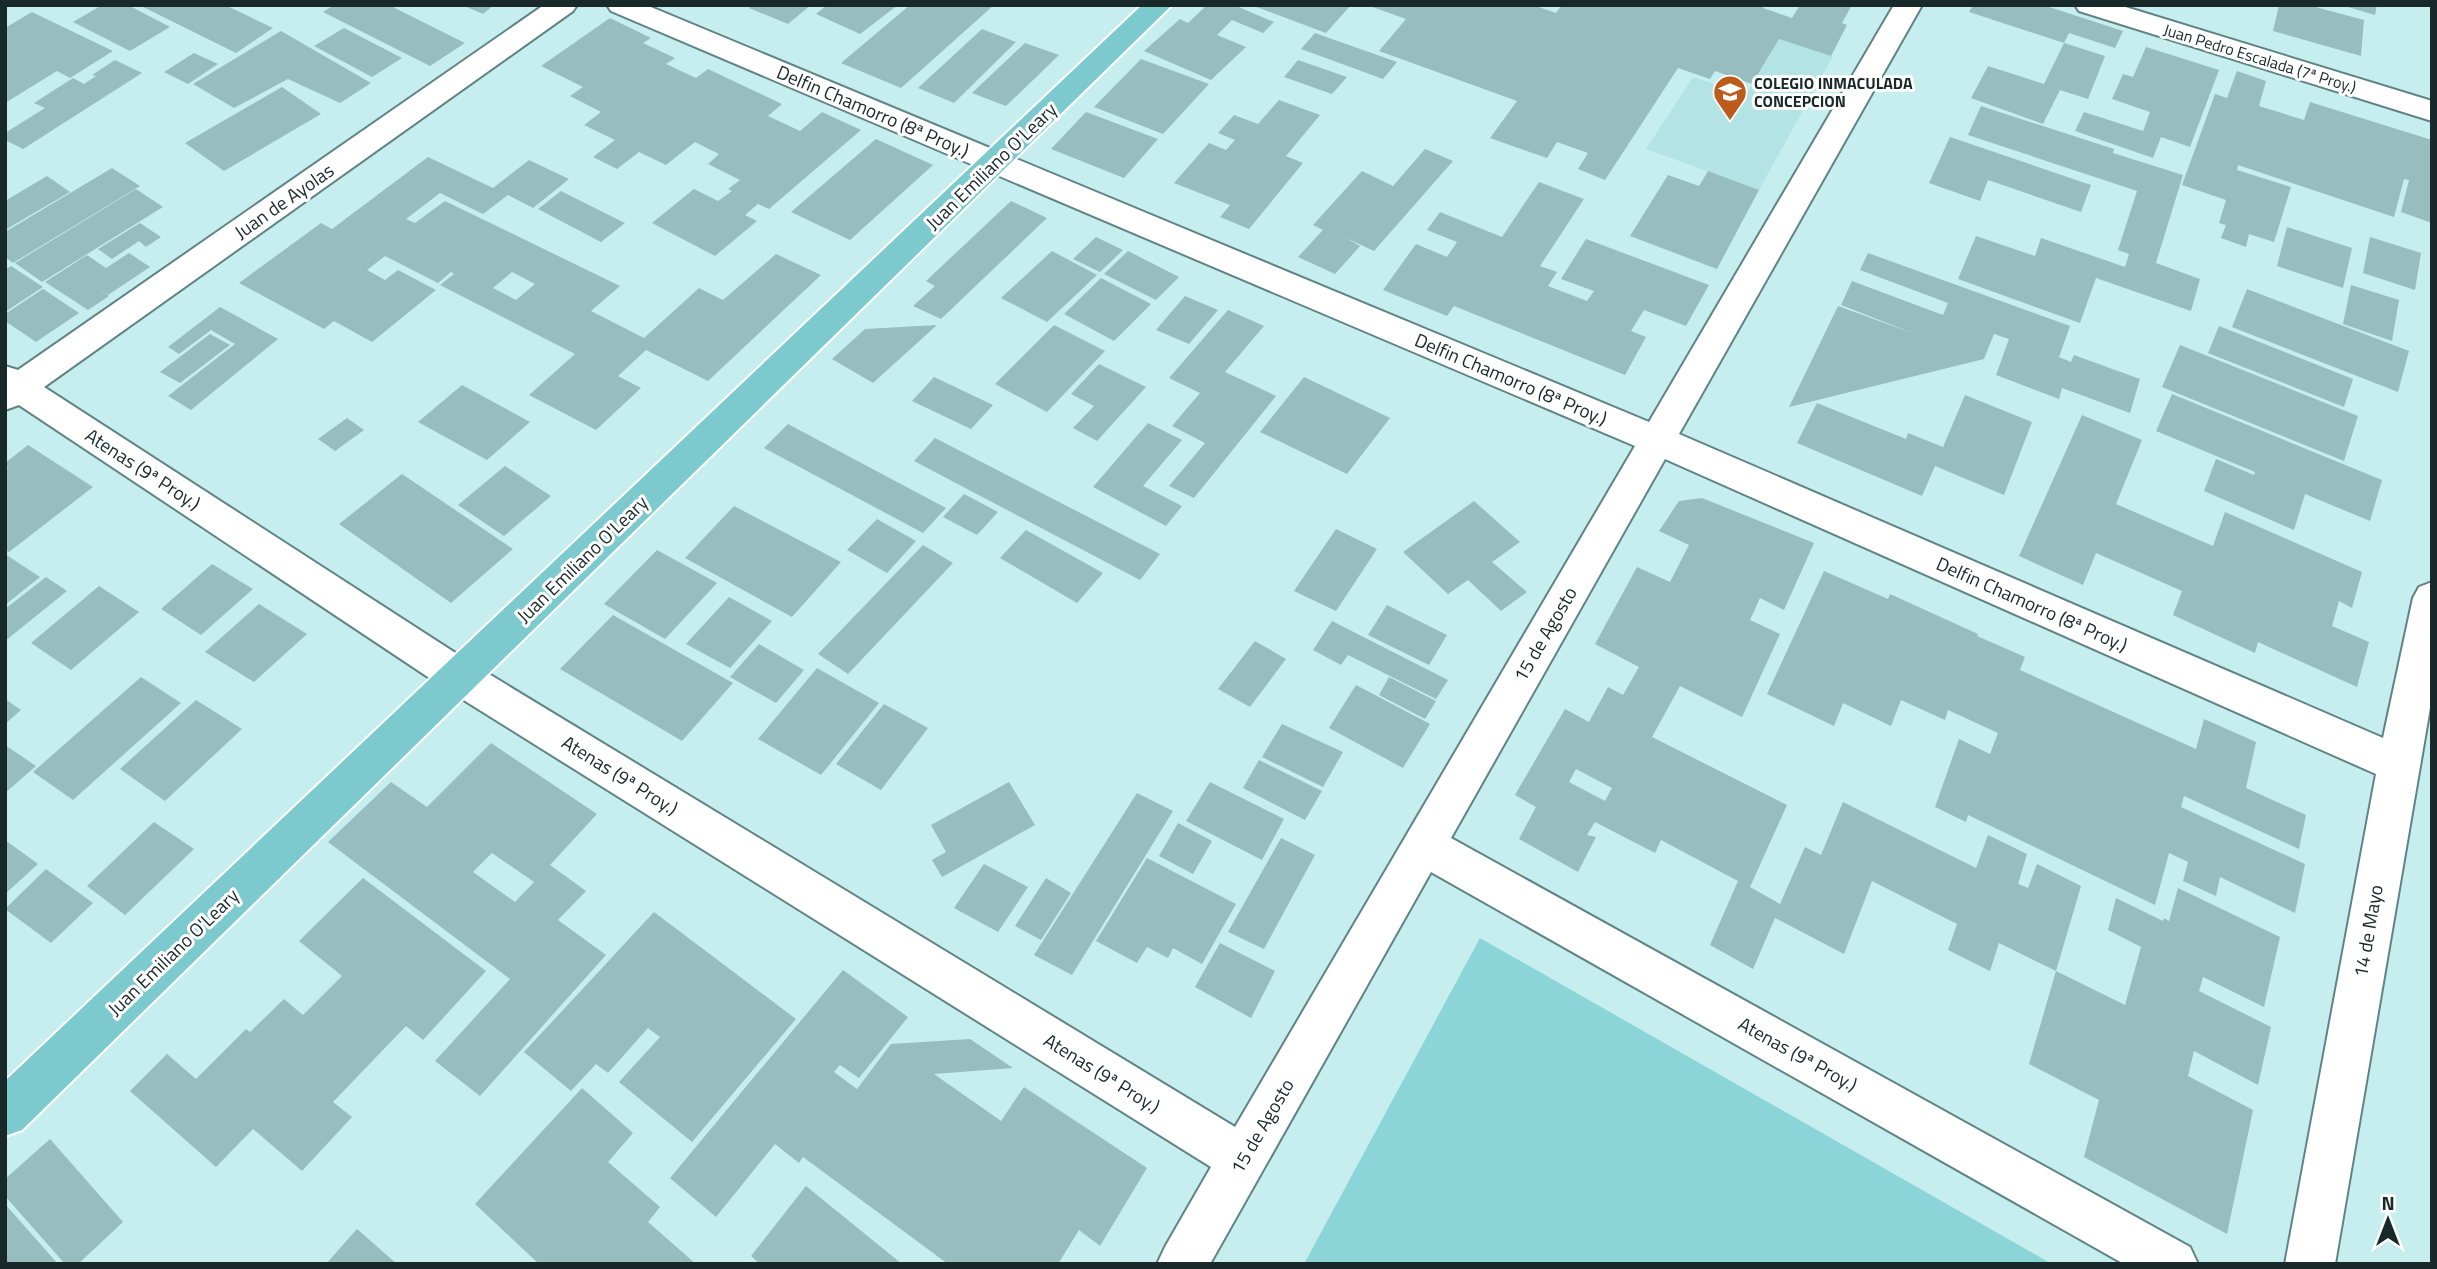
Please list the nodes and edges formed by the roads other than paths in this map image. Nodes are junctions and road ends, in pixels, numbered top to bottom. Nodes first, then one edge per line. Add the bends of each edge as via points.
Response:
1 (563, 5) edge
2 (621, 5) edge
3 (1158, 5) edge
4 (1908, 5) edge
5 (2089, 5) edge
6 (2432, 111) edge
7 (995, 162) junction
8 (10, 388) edge
9 (1657, 440) junction
10 (2432, 598) edge
11 (460, 677) junction
12 (2398, 764) junction
13 (1424, 845) junction
14 (5, 1113) edge
15 (1242, 1159) junction
16 (1182, 1264) edge
17 (2173, 1264) edge
18 (2310, 1264) edge

1 - 8 street, Juan de Ayolas
2 - 7 street, Delfin Chamorro (8ª Proy.)
3 - 7 main road, Juan Emiliano O'Leary
4 - 9 street, 15 de Agosto
5 - 6 street, Juan Pedro Escalada (7ª Proy.)
7 - 9 street, Delfin Chamorro (8ª Proy.)
7 - 11 main road, Juan Emiliano O'Leary
8 - 11 street, Atenas (9ª Proy.)
9 - 12 street, Delfin Chamorro (8ª Proy.)
9 - 13 street, 15 de Agosto
10 - 12 street, 14 de Mayo
11 - 14 main road, Juan Emiliano O'Leary
11 - 15 street, Atenas (9ª Proy.)
12 - 18 street, 14 de Mayo
13 - 15 street, 15 de Agosto
13 - 17 street, Atenas (9ª Proy.)
15 - 16 street, 15 de Agosto

